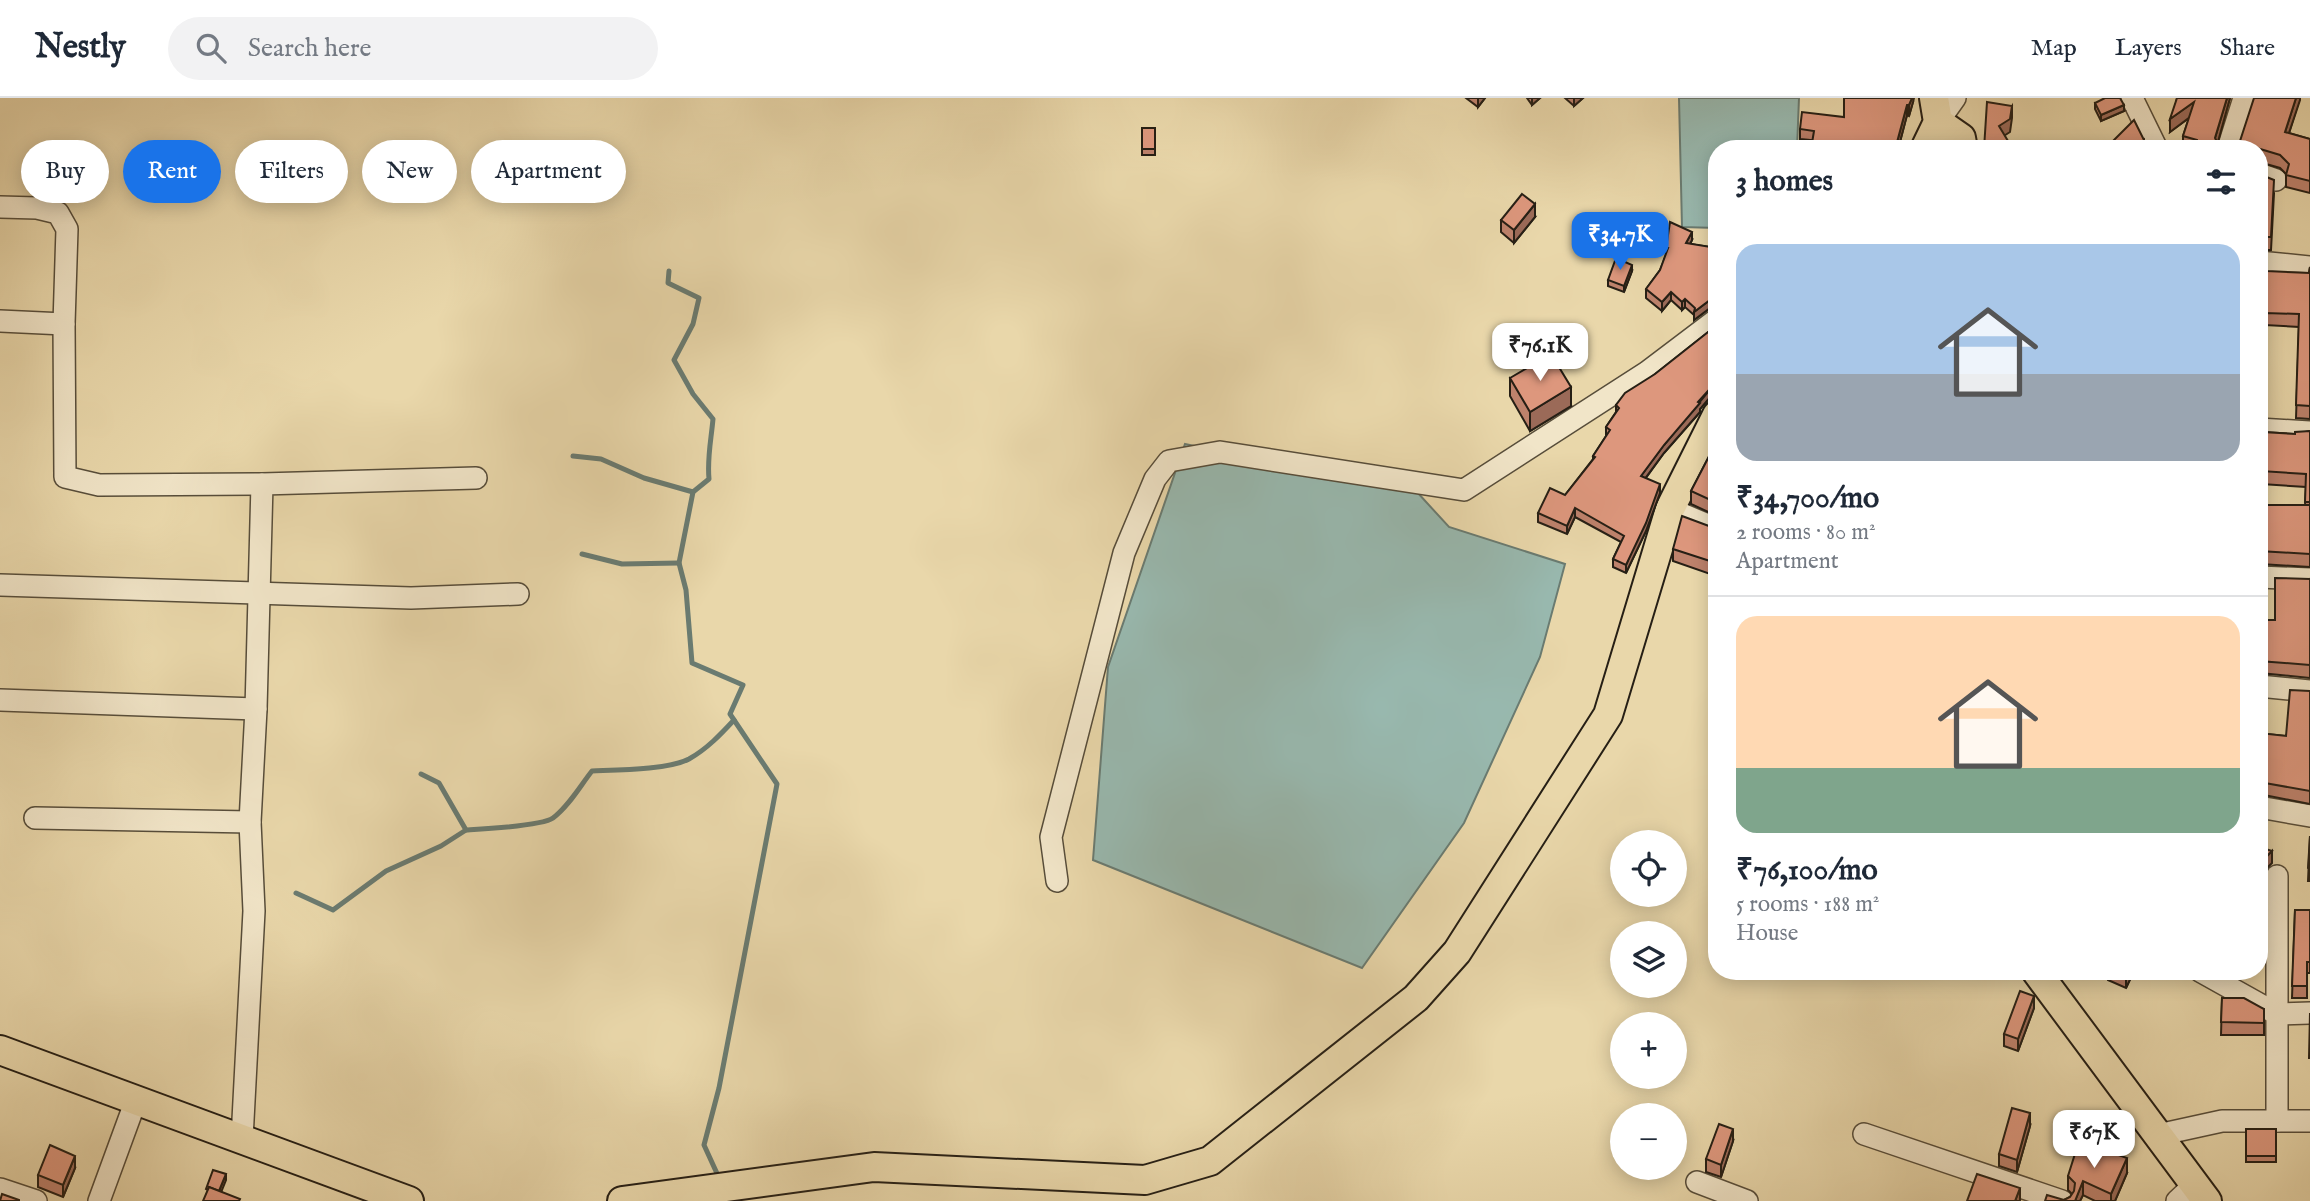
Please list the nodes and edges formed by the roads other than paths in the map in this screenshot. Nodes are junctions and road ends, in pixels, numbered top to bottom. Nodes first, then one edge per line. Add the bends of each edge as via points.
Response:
1 (1955, 98) edge
2 (2132, 98) edge
3 (2245, 98) edge
4 (1936, 110) edge
5 (1928, 140) edge
6 (1961, 140) edge
7 (2153, 140) edge
8 (2231, 140) edge
9 (0, 207) edge
10 (2268, 263) edge
11 (2310, 267) edge
12 (0, 321) edge
13 (64, 324) junction
14 (1708, 326) edge
15 (2268, 430) edge
16 (2310, 432) edge
17 (1708, 433) edge
18 (477, 478) dead end
19 (262, 484) junction
20 (1670, 509) junction
21 (1708, 525) edge
22 (2268, 577) edge
23 (2310, 579) edge
24 (0, 585) edge
25 (258, 594) junction
26 (518, 594) dead end
27 (2268, 687) edge
28 (2310, 691) edge
29 (0, 701) edge
30 (256, 709) junction
31 (2268, 809) edge
32 (2310, 816) edge
33 (35, 818) dead end
34 (250, 822) junction
35 (2277, 876) dead end
36 (1056, 881) dead end
37 (2043, 980) edge
38 (2216, 980) edge
39 (2310, 1013) edge
40 (2277, 1014) junction
41 (0, 1050) edge
42 (136, 1100) junction
43 (2277, 1121) junction
44 (2310, 1121) edge
45 (1864, 1134) dead end
46 (2158, 1135) junction
47 (242, 1139) junction
48 (1697, 1182) dead end
49 (0, 1189) edge
50 (2193, 1196) edge
51 (36, 1201) edge
52 (99, 1201) edge
53 (410, 1201) edge
54 (622, 1201) edge
55 (1747, 1201) edge
56 (2062, 1201) edge

1 - 4 street
2 - 7 street
3 - 8 street
4 - 5 main road
4 - 6 main road
9 - 13 street via 58,212 67,229
10 - 11 street
12 - 13 street
13 - 19 street via 65,477 99,485
14 - 36 street via 1647,372 1464,490 1220,452 1168,461 1155,479 1124,552 1051,837
15 - 16 street
17 - 20 main road
18 - 19 street
19 - 25 street
20 - 21 street
20 - 54 main road via 1608,715 1457,952 1416,998 1210,1161 1146,1180 874,1167
22 - 23 street
24 - 25 street
25 - 26 street via 411,598
25 - 30 street
27 - 28 street
29 - 30 street
30 - 34 street
31 - 32 street
33 - 34 street
34 - 47 street via 254,911
35 - 40 street
37 - 46 main road
38 - 40 street
39 - 40 street
40 - 43 street
41 - 42 main road
42 - 47 main road
42 - 52 street
43 - 44 street
43 - 46 street via 2222,1121
45 - 56 street
46 - 50 main road
47 - 53 main road
48 - 55 street
49 - 51 street

